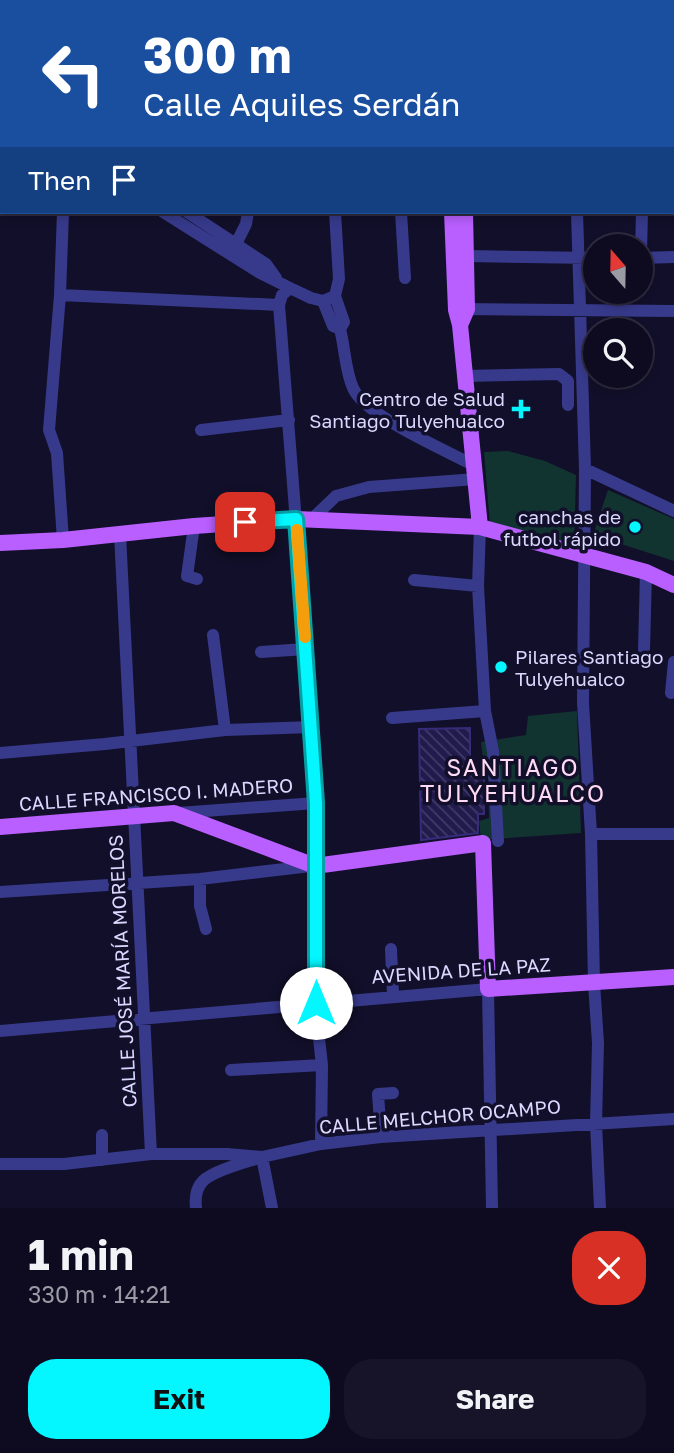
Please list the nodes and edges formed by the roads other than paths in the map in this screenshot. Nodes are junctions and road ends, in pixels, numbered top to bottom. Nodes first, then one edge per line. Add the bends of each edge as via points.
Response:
1 (63, 214) edge
2 (166, 214) edge
3 (190, 214) edge
4 (248, 214) edge
5 (335, 214) edge
6 (401, 214) edge
7 (453, 214) edge
8 (465, 214) edge
9 (577, 214) edge
10 (642, 214) edge
11 (642, 234) edge
12 (236, 244) junction
13 (466, 256) junction
14 (674, 257) edge
15 (578, 258) junction
16 (583, 258) edge
17 (653, 258) edge
18 (405, 278) dead end
19 (284, 284) junction
20 (60, 295) junction
21 (329, 298) junction
22 (640, 304) edge
23 (279, 305) junction
24 (581, 310) junction
25 (674, 310) edge
26 (640, 311) junction
27 (461, 315) junction
28 (464, 376) junction
29 (568, 405) dead end
30 (289, 420) junction
31 (201, 430) dead end
32 (585, 469) junction
33 (475, 472) junction
34 (674, 511) edge
35 (304, 519) junction
36 (194, 526) junction
37 (480, 527) junction
38 (120, 534) junction
39 (63, 540) junction
40 (0, 544) edge
41 (584, 555) junction
42 (646, 572) junction
43 (197, 579) dead end
44 (414, 580) dead end
45 (674, 585) edge
46 (478, 586) junction
47 (213, 635) dead end
48 (306, 649) junction
49 (644, 650) dead end
50 (261, 652) dead end
51 (674, 662) edge
52 (671, 693) dead end
53 (485, 711) junction
54 (392, 718) dead end
55 (312, 727) junction
56 (225, 730) junction
57 (132, 741) junction
58 (0, 753) edge
59 (316, 803) junction
60 (174, 813) junction
61 (133, 816) junction
62 (0, 827) edge
63 (591, 834) junction
64 (674, 834) edge
65 (491, 842) junction
66 (315, 866) junction
67 (200, 879) junction
68 (137, 884) junction
69 (0, 892) edge
70 (206, 929) dead end
71 (391, 949) dead end
72 (674, 977) edge
73 (594, 983) junction
74 (488, 989) junction
75 (393, 995) junction
76 (316, 1003) junction
77 (143, 1020) junction
78 (0, 1031) edge
79 (322, 1065) junction
80 (231, 1070) dead end
81 (393, 1093) dead end
82 (674, 1119) edge
83 (596, 1124) junction
84 (489, 1131) junction
85 (102, 1135) dead end
86 (381, 1137) junction
87 (321, 1144) junction
88 (151, 1154) junction
89 (262, 1157) junction
90 (102, 1160) junction
91 (0, 1164) edge
92 (196, 1208) edge
93 (271, 1208) edge
94 (492, 1208) edge
95 (600, 1208) edge

1 - 20 street
2 - 19 street
3 - 12 street
4 - 12 street
5 - 21 street via 339,279
6 - 18 street
7 - 27 main road
8 - 13 main road
9 - 15 street
10 - 11 street
12 - 19 street via 266,264
13 - 15 street
13 - 27 main road
14 - 17 street
15 - 16 street
15 - 24 street
19 - 21 street via 311,298
19 - 23 street
20 - 23 street
20 - 39 street via 50,430 57,453
21 - 33 street via 353,388 363,403
22 - 26 street
23 - 30 street
24 - 26 street
24 - 27 street
24 - 32 street
25 - 26 street
27 - 28 main road
28 - 29 street via 559,374 568,381
28 - 33 main road
30 - 31 street
30 - 35 street
32 - 34 street
32 - 41 street
33 - 35 street via 336,496
33 - 37 main road
35 - 36 main road
35 - 37 main road
35 - 48 street
36 - 38 main road
36 - 43 street via 187,576
37 - 41 main road
37 - 46 street
38 - 39 main road
38 - 57 street, CALLE JOSÉ MARÍA MORELOS
39 - 40 main road
41 - 42 main road
41 - 63 street via 583,703
42 - 45 main road
42 - 49 street
44 - 46 street
46 - 53 street
47 - 56 street
48 - 50 street
48 - 55 street
51 - 52 street
53 - 54 street
53 - 65 street via 494,751
55 - 56 street
55 - 59 street
56 - 57 street
57 - 58 street
57 - 61 street, CALLE JOSÉ MARÍA MORELOS
59 - 60 street, CALLE FRANCISCO I. MADERO
59 - 66 street
60 - 61 main road, CALLE FRANCISCO I. MADERO
60 - 66 main road
61 - 62 main road, CALLE FRANCISCO I. MADERO
61 - 68 street, CALLE JOSÉ MARÍA MORELOS
63 - 64 street
63 - 73 street
65 - 66 main road
65 - 74 main road
66 - 67 street
66 - 76 street
67 - 68 street
67 - 70 street
68 - 69 street
68 - 77 street, CALLE JOSÉ MARÍA MORELOS
71 - 75 street
72 - 73 main road, AVENIDA DE LA PAZ
73 - 74 main road, AVENIDA DE LA PAZ
73 - 83 street
74 - 75 street, AVENIDA DE LA PAZ
74 - 84 street
75 - 76 street, AVENIDA DE LA PAZ
76 - 77 street, AVENIDA DE LA PAZ
76 - 79 street
77 - 78 street, AVENIDA DE LA PAZ
77 - 88 street, CALLE JOSÉ MARÍA MORELOS
79 - 80 street
79 - 87 street
81 - 86 street via 378,1094
82 - 83 street, CALLE MELCHOR OCAMPO
83 - 84 street, CALLE MELCHOR OCAMPO
83 - 95 street
84 - 86 street, CALLE MELCHOR OCAMPO
84 - 94 street
85 - 90 street
86 - 87 street, CALLE MELCHOR OCAMPO
87 - 89 street, CALLE MELCHOR OCAMPO
88 - 89 street, CALLE MELCHOR OCAMPO
88 - 90 street, CALLE MELCHOR OCAMPO
89 - 92 street via 202,1181
89 - 93 street
90 - 91 street, CALLE MELCHOR OCAMPO

